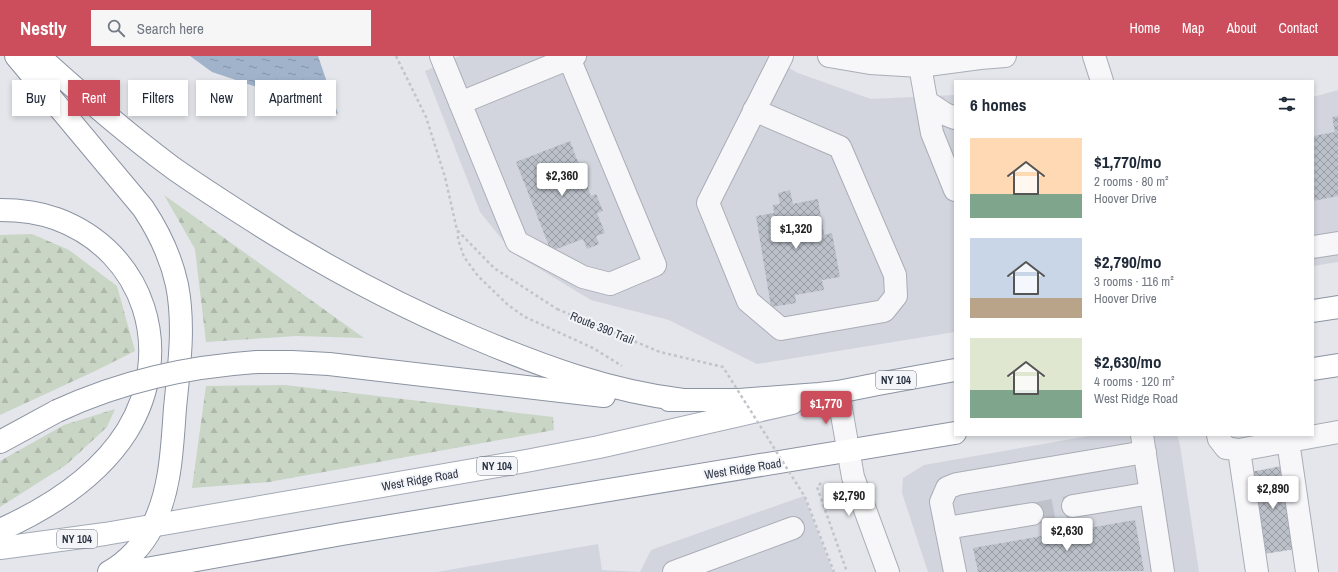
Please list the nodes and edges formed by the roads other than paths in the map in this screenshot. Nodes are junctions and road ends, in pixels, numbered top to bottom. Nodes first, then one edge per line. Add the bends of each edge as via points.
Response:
1 (16, 56) edge
2 (39, 56) edge
3 (441, 56) edge
4 (782, 56) edge
5 (829, 56) edge
6 (1005, 56) edge
7 (1094, 56) edge
8 (572, 57) edge
9 (920, 66) junction
10 (1102, 80) edge
11 (927, 102) junction
12 (460, 103) junction
13 (754, 110) junction
14 (954, 118) edge
15 (954, 188) edge
16 (0, 210) edge
17 (1338, 243) edge
18 (1314, 248) edge
19 (1338, 307) edge
20 (1314, 311) edge
21 (1338, 367) edge
22 (1314, 369) edge
23 (954, 370) edge
24 (838, 392) junction
25 (683, 400) junction
26 (1338, 432) edge
27 (954, 433) edge
28 (1218, 436) edge
29 (1288, 441) junction
30 (0, 442) edge
31 (1143, 444) edge
32 (1239, 450) junction
33 (848, 452) junction
34 (1151, 493) junction
35 (1073, 506) tunnel mouth
36 (1032, 514) tunnel mouth
37 (153, 526) junction
38 (793, 528) dead end
39 (946, 528) junction
40 (0, 530) edge
41 (0, 548) edge
42 (151, 569) edge
43 (109, 572) edge
44 (130, 572) edge
45 (674, 572) edge
46 (888, 572) edge
47 (955, 572) edge
48 (1163, 572) edge
49 (1257, 572) edge
50 (1307, 572) edge

1 - 37 main road via 143,208 164,244 174,273 181,316 181,351 168,478
2 - 25 main road via 88,100 174,169 266,229 345,275 427,317 537,363 613,388
3 - 12 street
4 - 13 street
5 - 9 street via 870,63
6 - 9 street
7 - 10 street
8 - 12 street
8 - 12 street via 655,266 610,284 583,278 517,242
9 - 11 street
11 - 14 street
11 - 15 street via 932,133
13 - 13 street via 708,203 748,302 781,329 884,310 896,296 895,275 840,146
16 - 40 main road via 55,218 84,232 107,250 126,272 140,297 148,325 150,351 144,394 131,424 113,450 87,477 65,494
17 - 18 street
19 - 20 main road
21 - 22 main road
23 - 24 main road, West Ridge Road / NY 104
24 - 25 main road via 758,399
24 - 33 street
24 - 37 main road, West Ridge Road / NY 104 via 554,456
25 - 30 main road, bridge via 601,396 329,364 258,362 150,377 104,391 57,411
26 - 29 street
27 - 33 main road, West Ridge Road
28 - 32 street via 1226,448
29 - 32 street
29 - 50 street
31 - 34 street
31 - 39 street via 947,488 940,502
32 - 49 street
33 - 42 main road, West Ridge Road via 342,534
33 - 46 street via 856,487
34 - 35 street
34 - 48 street
36 - 39 street
37 - 41 main road, West Ridge Road / NY 104
37 - 43 main road via 130,556
38 - 45 street
39 - 47 street
42 - 44 main road, West Ridge Road

